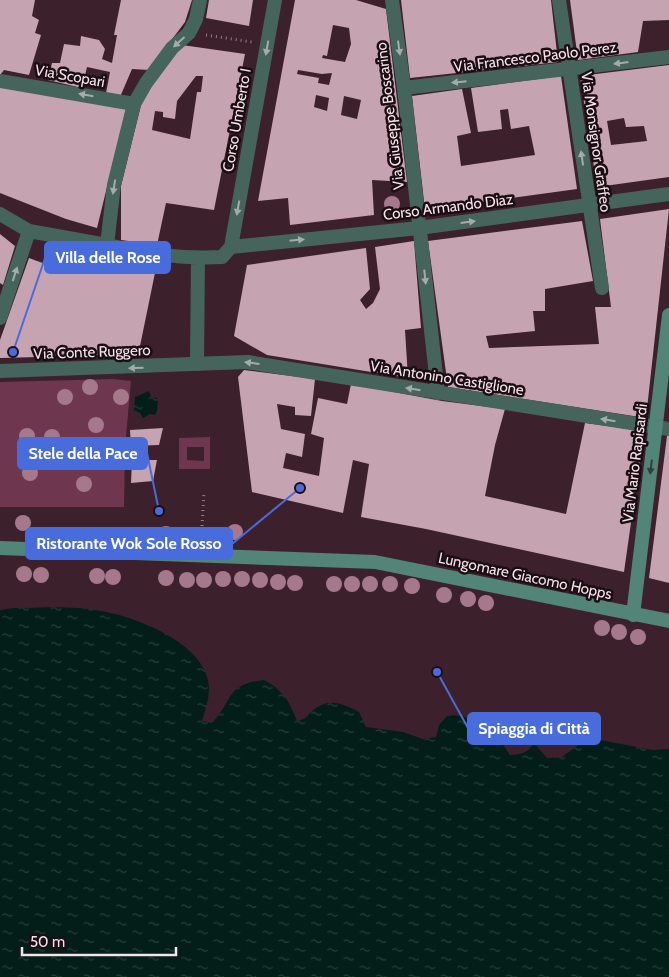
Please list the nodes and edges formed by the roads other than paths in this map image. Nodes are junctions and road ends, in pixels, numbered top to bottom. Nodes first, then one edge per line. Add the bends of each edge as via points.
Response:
1 (200, 0) edge
2 (276, 0) edge
3 (392, 0) edge
4 (559, 0) edge
5 (669, 57) edge
6 (569, 70) junction
7 (0, 81) edge
8 (404, 88) junction
9 (134, 104) junction
10 (669, 194) edge
11 (589, 206) junction
12 (0, 214) edge
13 (419, 228) junction
14 (29, 231) junction
15 (107, 245) junction
16 (231, 246) junction
17 (198, 258) junction
18 (602, 288) dead end
19 (669, 315) edge
20 (0, 318) edge
21 (191, 364) junction
22 (0, 371) edge
23 (438, 393) junction
24 (662, 428) edge
25 (0, 548) edge
26 (633, 615) junction
27 (669, 621) edge

1 -> 9 street via 189,33 172,48
2 -> 16 street, Corso Umberto I
3 -> 8 street, Via Giuseppe Boscarino
4 - 6 street, Via Monsignor Graffeo
5 -> 6 street, Via Francesco Paolo Perez
6 -> 8 street, Via Francesco Paolo Perez
11 -> 6 street, Via Monsignor Graffeo
9 -> 7 street, Via Scopari
8 - 13 street, Via Giuseppe Boscarino
9 -> 15 street via 114,185
10 - 11 street, Corso Armando Diaz
13 -> 11 street, Corso Armando Diaz
11 - 18 street, Via Monsignor Graffeo
12 - 14 street
16 -> 13 street, Corso Armando Diaz
13 -> 23 street, Via Giuseppe Boscarino
14 - 15 street
20 -> 14 street
15 - 17 street via 162,257
16 - 17 street via 222,257
17 - 21 street
19 - 24 main road, Via Mario Rapisardi
21 -> 22 street, Via Conte Ruggero
23 -> 21 street, Via Antonino Castiglione via 247,362
24 -> 23 street, Via Antonino Castiglione
24 -> 26 main road, Via Mario Rapisardi
25 - 26 main road, Lungomare Giacomo Hopps via 375,562
26 - 27 main road, Lungomare Giacomo Hopps

